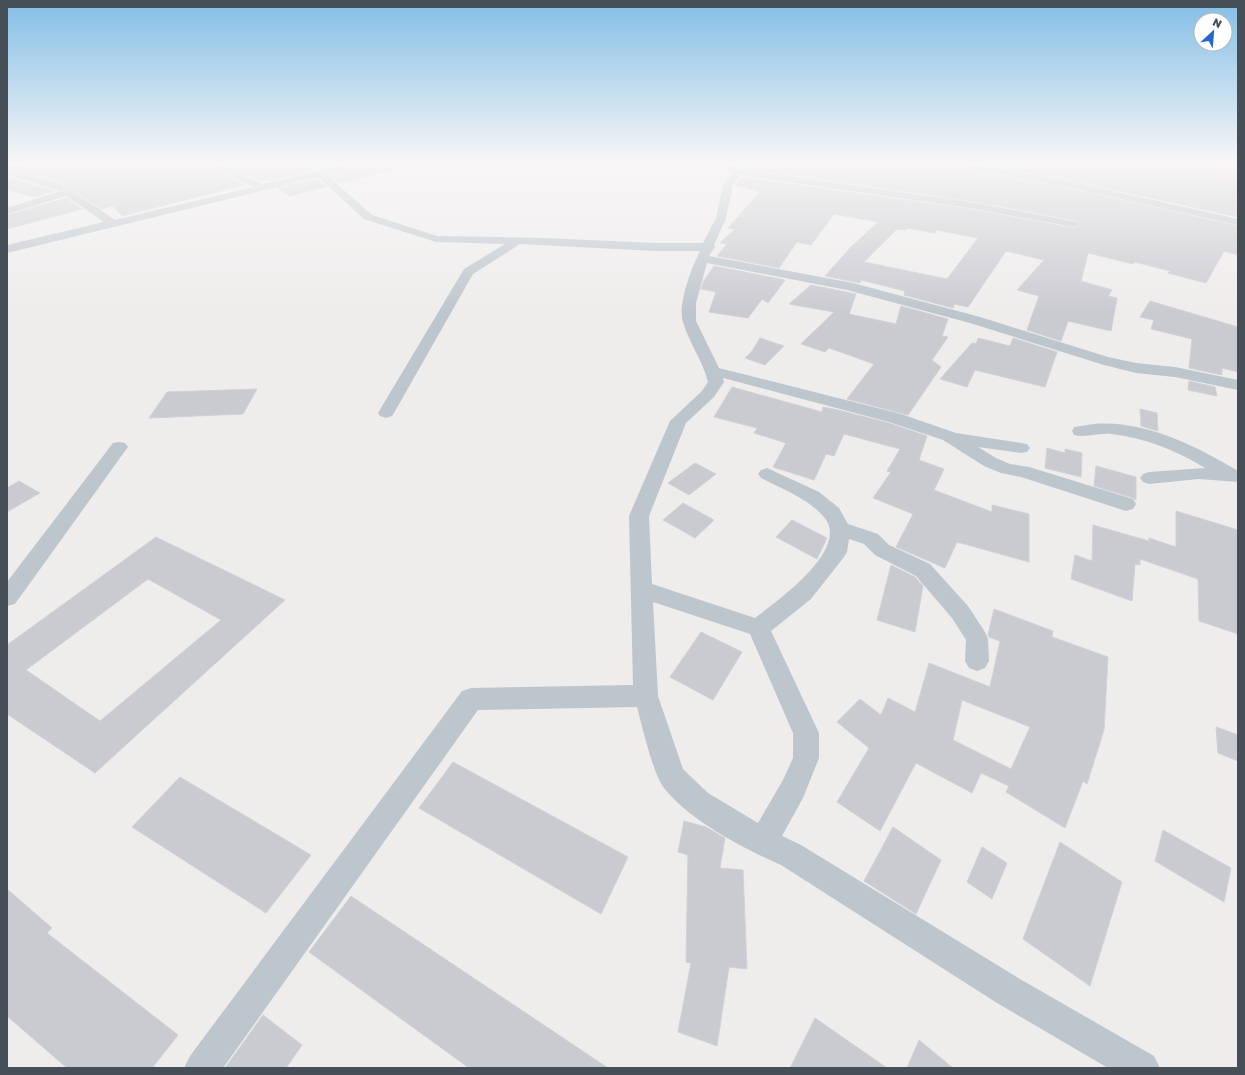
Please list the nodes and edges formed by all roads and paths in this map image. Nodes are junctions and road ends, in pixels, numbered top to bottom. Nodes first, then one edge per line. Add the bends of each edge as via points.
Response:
1 (96, 211) edge
2 (167, 211) edge
3 (361, 211) edge
4 (722, 211) edge
5 (1004, 211) edge
6 (1190, 211) edge
7 (1238, 222) edge
8 (114, 224) junction
9 (1073, 224) dead end
10 (517, 240) junction
11 (7, 249) edge
12 (705, 252) junction
13 (713, 371) junction
14 (1238, 385) edge
15 (386, 413) dead end
16 (1080, 431) dead end
17 (948, 436) junction
18 (119, 447) dead end
19 (1021, 448) dead end
20 (766, 474) dead end
21 (1236, 477) edge
22 (1149, 478) dead end
23 (1126, 504) dead end
24 (841, 530) junction
25 (641, 589) junction
26 (7, 598) edge
27 (758, 628) junction
28 (977, 661) dead end
29 (646, 696) junction
30 (763, 842) junction
31 (202, 1068) edge
32 (1142, 1068) edge

1 - 8 street
2 - 8 street
3 - 10 street via 368,217 436,239
4 - 12 street
5 - 9 street
6 - 7 street
8 - 11 street
10 - 12 street
10 - 15 street via 468,272
12 - 13 street via 689,303 688,321
12 - 14 street via 976,320 1104,361
13 - 17 street via 895,418
13 - 25 street via 716,382 708,394 678,422 639,516
16 - 21 street via 1108,429 1139,434 1202,456
17 - 19 street
17 - 23 street via 990,462 1007,469 1023,471
18 - 26 street
20 - 24 street via 812,496 832,513
21 - 22 street via 1199,473
24 - 27 street via 837,552 803,593
24 - 28 street via 871,539 882,550 923,570 960,612 976,639
25 - 27 street
25 - 29 street
27 - 30 street via 806,733 806,758 793,789
29 - 30 street via 673,778 698,804
29 - 31 street via 471,699
30 - 32 street via 791,855 964,964

